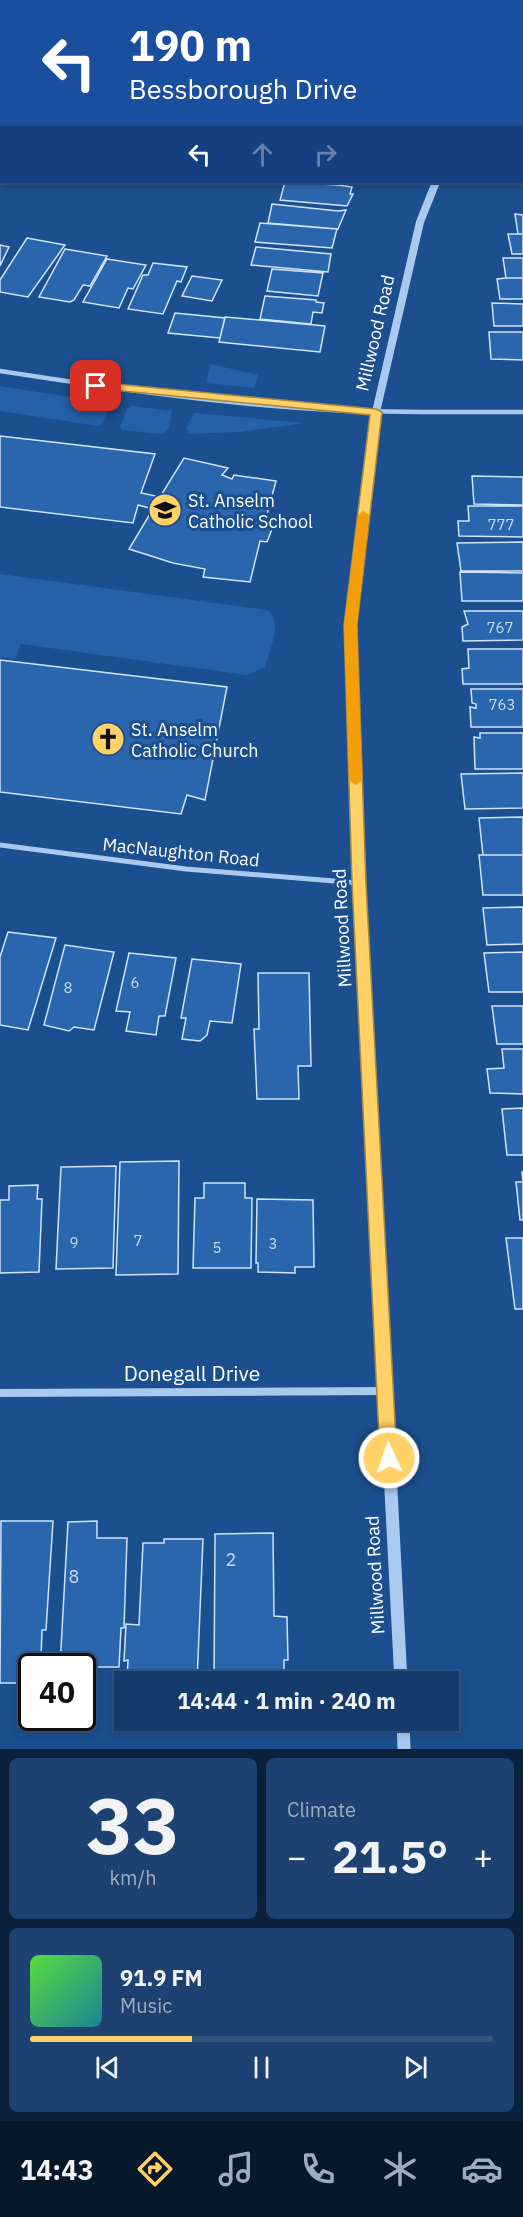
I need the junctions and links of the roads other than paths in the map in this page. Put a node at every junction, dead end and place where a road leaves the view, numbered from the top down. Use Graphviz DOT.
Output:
graph roads {
  1 [pos="436,183"];
  2 [pos="0,371"];
  3 [pos="376,412"];
  4 [pos="523,412"];
  5 [pos="0,845"];
  6 [pos="359,883"];
  7 [pos="385,1391"];
  8 [pos="0,1393"];
  9 [pos="400,1671"];
  10 [pos="403,1731"];
  11 [pos="404,1749"];
  1 -- 3 [label="street, Millwood Road"];
  2 -- 3 [label="street"];
  3 -- 4 [label="street"];
  3 -- 6 [label="street, Millwood Road"];
  5 -- 6 [label="street, MacNaughton Road"];
  6 -- 7 [label="street, Millwood Road"];
  7 -- 8 [label="street, Donegall Drive"];
  7 -- 9 [label="street, Millwood Road"];
  10 -- 11 [label="street"];
}
